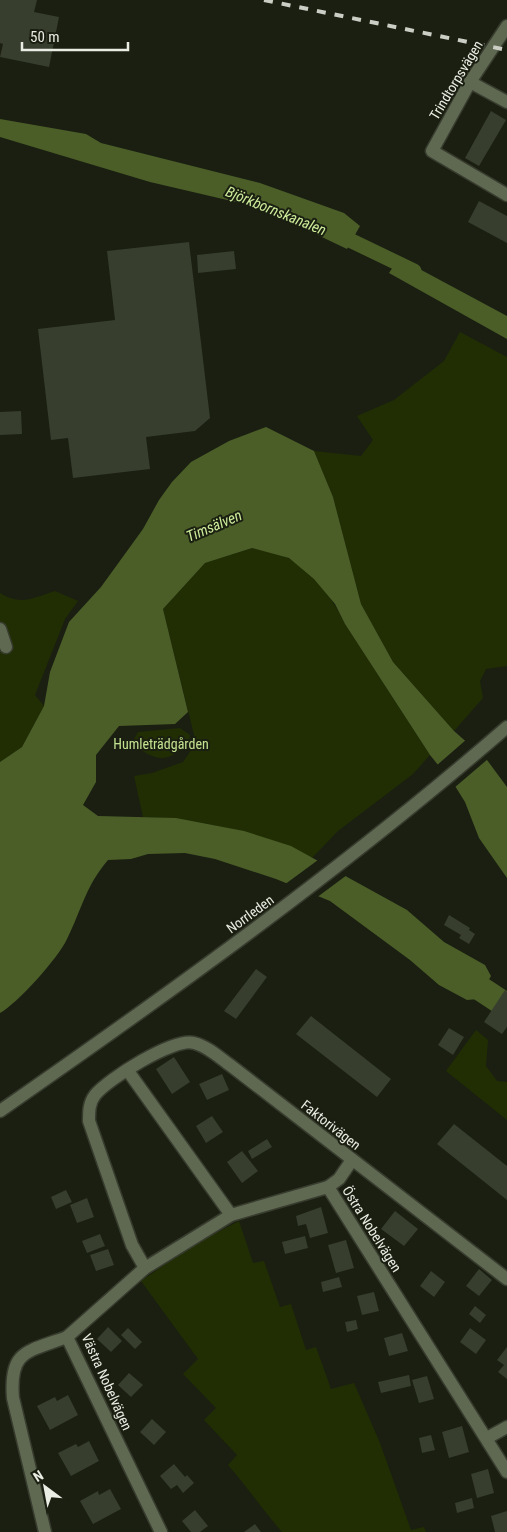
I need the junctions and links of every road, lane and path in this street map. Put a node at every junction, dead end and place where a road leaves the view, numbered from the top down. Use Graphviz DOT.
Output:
graph roads {
  1 [pos="507,26"];
  2 [pos="470,82"];
  3 [pos="507,102"];
  4 [pos="507,195"];
  5 [pos="0,629"];
  6 [pos="6,647"];
  7 [pos="507,727"];
  8 [pos="128,1071"];
  9 [pos="0,1112"];
  10 [pos="352,1160"];
  11 [pos="328,1187"];
  12 [pos="231,1215"];
  13 [pos="145,1268"];
  14 [pos="507,1279"];
  15 [pos="67,1337"];
  16 [pos="507,1427"];
  17 [pos="487,1438"];
  18 [pos="507,1472"];
  19 [pos="45,1532"];
  20 [pos="161,1532"];
  1 -- 2 [label="street, Trindtorpsvägen"];
  2 -- 3 [label="street"];
  2 -- 4 [label="street, Trindtorpsvägen"];
  5 -- 6 [label="street"];
  7 -- 9 [label="street, Norrleden"];
  8 -- 10 [label="street, Faktorivägen"];
  8 -- 12 [label="street"];
  8 -- 13 [label="street"];
  10 -- 11 [label="street"];
  10 -- 14 [label="street, Faktorivägen"];
  11 -- 12 [label="street, Östra Nobelvägen"];
  11 -- 17 [label="street, Östra Nobelvägen"];
  12 -- 13 [label="street, Västra Nobelvägen"];
  13 -- 15 [label="street, Västra Nobelvägen"];
  15 -- 19 [label="street"];
  15 -- 20 [label="street, Västra Nobelvägen"];
  16 -- 17 [label="street"];
  17 -- 18 [label="street, Östra Nobelvägen"];
}
